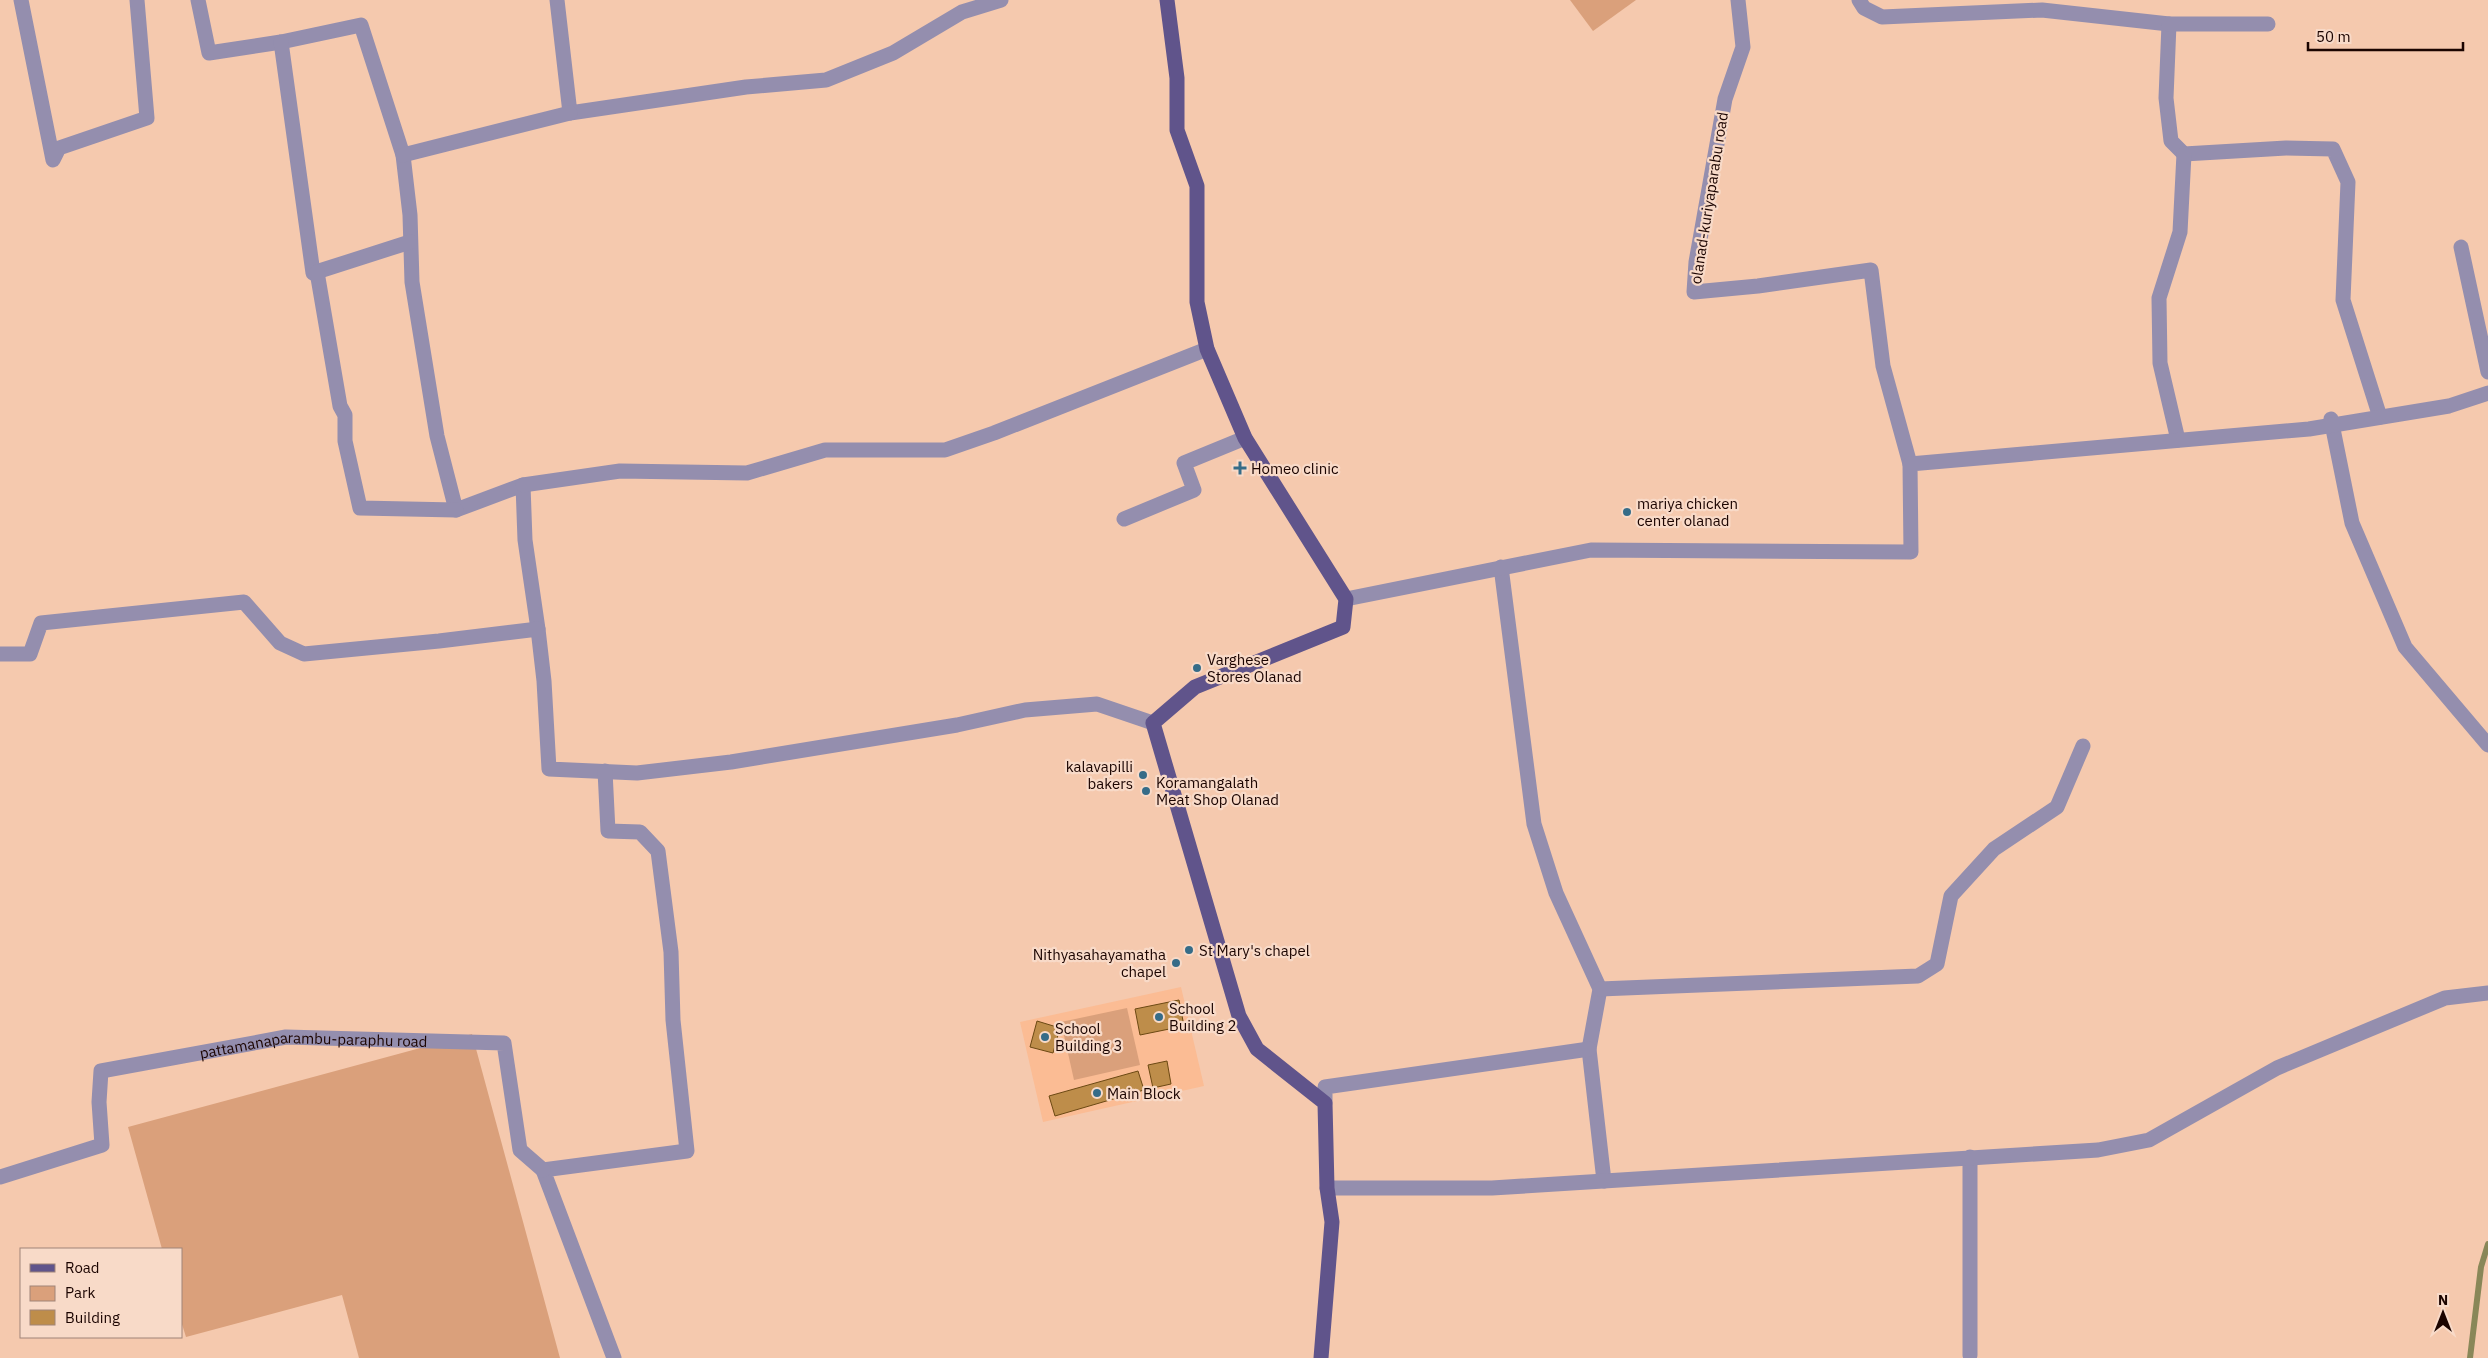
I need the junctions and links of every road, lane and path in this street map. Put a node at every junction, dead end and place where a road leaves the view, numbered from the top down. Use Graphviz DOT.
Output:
graph roads {
  1 [pos="21,0"];
  2 [pos="137,0"];
  3 [pos="198,0"];
  4 [pos="557,0"];
  5 [pos="1001,0"];
  6 [pos="1166,0"];
  7 [pos="1738,0"];
  8 [pos="1859,0"];
  9 [pos="2169,24"];
  10 [pos="2268,24"];
  11 [pos="282,42"];
  12 [pos="570,113"];
  13 [pos="2184,154"];
  14 [pos="403,155"];
  15 [pos="410,242"];
  16 [pos="2461,247"];
  17 [pos="317,272"];
  18 [pos="1206,349"];
  19 [pos="2488,372"];
  20 [pos="2488,393"];
  21 [pos="2380,417"];
  22 [pos="2331,422"];
  23 [pos="1245,438"];
  24 [pos="2178,440"];
  25 [pos="1910,464"];
  26 [pos="523,485"];
  27 [pos="456,510"];
  28 [pos="1124,519"];
  29 [pos="1501,567"];
  30 [pos="1346,599"];
  31 [pos="538,629"];
  32 [pos="0,654"];
  33 [pos="1153,723"];
  34 [pos="2488,745"];
  35 [pos="2083,746"];
  36 [pos="605,772"];
  37 [pos="1600,989"];
  38 [pos="2488,992"];
  39 [pos="1589,1049"];
  40 [pos="1325,1103"];
  41 [pos="1970,1157"];
  42 [pos="543,1170"];
  43 [pos="0,1177"];
  44 [pos="1604,1181"];
  45 [pos="1327,1188"];
  46 [pos="1970,1355"];
  47 [pos="614,1358"];
  48 [pos="1321,1358"];
  1 -- 2 [label="street"];
  3 -- 11 [label="street"];
  4 -- 12 [label="street"];
  5 -- 12 [label="street"];
  6 -- 18 [label="main road"];
  7 -- 25 [label="street, olanad-kuriyaparabu road"];
  8 -- 9 [label="street"];
  9 -- 10 [label="street"];
  9 -- 13 [label="street"];
  11 -- 14 [label="street"];
  11 -- 17 [label="street"];
  12 -- 14 [label="street"];
  13 -- 21 [label="street"];
  13 -- 24 [label="street"];
  14 -- 15 [label="street"];
  15 -- 17 [label="street"];
  15 -- 27 [label="street"];
  16 -- 19 [label="street"];
  17 -- 27 [label="street"];
  18 -- 23 [label="main road"];
  18 -- 26 [label="street"];
  20 -- 21 [label="street"];
  21 -- 22 [label="street"];
  22 -- 24 [label="street"];
  22 -- 34 [label="street"];
  23 -- 28 [label="street"];
  23 -- 30 [label="main road"];
  24 -- 25 [label="street"];
  25 -- 29 [label="street"];
  26 -- 27 [label="street"];
  26 -- 31 [label="street"];
  29 -- 30 [label="street"];
  29 -- 37 [label="street"];
  30 -- 33 [label="main road"];
  31 -- 32 [label="street"];
  31 -- 36 [label="street"];
  33 -- 36 [label="street"];
  33 -- 40 [label="main road"];
  35 -- 37 [label="street"];
  36 -- 42 [label="street"];
  37 -- 39 [label="street"];
  38 -- 41 [label="street"];
  39 -- 40 [label="street"];
  39 -- 44 [label="street"];
  40 -- 45 [label="main road"];
  41 -- 44 [label="street"];
  41 -- 46 [label="street"];
  42 -- 43 [label="street, pattamanaparambu-paraphu road"];
  42 -- 47 [label="street"];
  44 -- 45 [label="street"];
  45 -- 48 [label="main road"];
}
